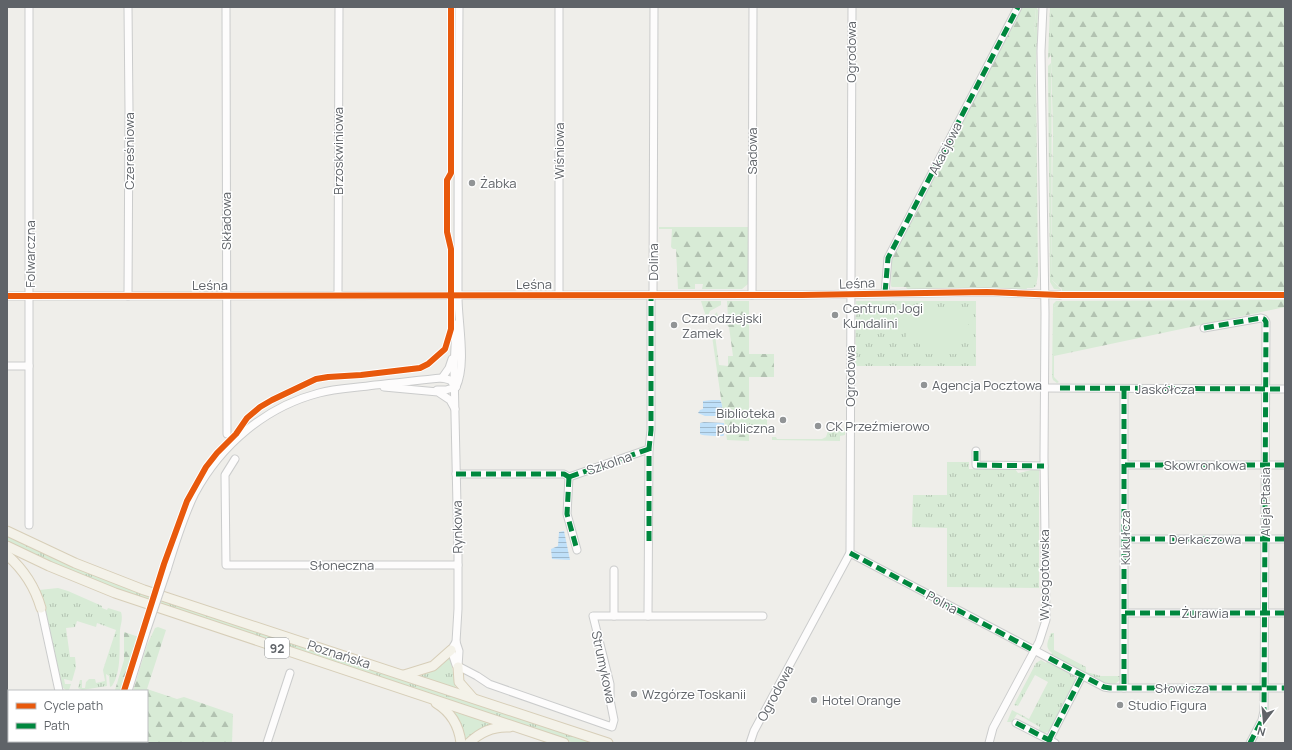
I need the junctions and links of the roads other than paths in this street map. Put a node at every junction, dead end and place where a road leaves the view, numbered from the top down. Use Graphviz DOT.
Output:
graph roads {
  1 [pos="29,7"];
  2 [pos="128,7"];
  3 [pos="226,7"];
  4 [pos="339,7"];
  5 [pos="459,7"];
  6 [pos="559,7"];
  7 [pos="654,7"];
  8 [pos="752,7"];
  9 [pos="852,7"];
  10 [pos="1018,7"];
  11 [pos="1043,7"];
  12 [pos="885,293"];
  13 [pos="850,294"];
  14 [pos="1044,294"];
  15 [pos="338,295"];
  16 [pos="458,295"];
  17 [pos="559,295"];
  18 [pos="652,295"];
  19 [pos="752,295"];
  20 [pos="1060,295"];
  21 [pos="7,296"];
  22 [pos="30,296"];
  23 [pos="128,296"];
  24 [pos="227,296"];
  25 [pos="458,305"];
  26 [pos="1204,328"];
  27 [pos="454,347"];
  28 [pos="7,366"];
  29 [pos="30,366"];
  30 [pos="442,378"];
  31 [pos="374,386"];
  32 [pos="456,387"];
  33 [pos="1044,388"];
  34 [pos="1124,388"];
  35 [pos="1265,389"];
  36 [pos="1285,389"];
  37 [pos="433,391"];
  38 [pos="456,412"];
  39 [pos="227,434"];
  40 [pos="649,449"];
  41 [pos="976,451"];
  42 [pos="235,458"];
  43 [pos="1125,465"];
  44 [pos="1265,465"];
  45 [pos="1285,465"];
  46 [pos="1044,466"];
  47 [pos="456,474"];
  48 [pos="568,477"];
  49 [pos="29,525"];
  50 [pos="7,531"];
  51 [pos="1125,539"];
  52 [pos="1265,539"];
  53 [pos="1285,539"];
  54 [pos="7,546"];
  55 [pos="577,550"];
  56 [pos="850,553"];
  57 [pos="7,555"];
  58 [pos="458,565"];
  59 [pos="614,570"];
  60 [pos="41,608"];
  61 [pos="1125,613"];
  62 [pos="1265,613"];
  63 [pos="1285,613"];
  64 [pos="614,616"];
  65 [pos="648,616"];
  66 [pos="763,616"];
  67 [pos="456,642"];
  68 [pos="451,650"];
  69 [pos="1035,651"];
  70 [pos="458,667"];
  71 [pos="290,673"];
  72 [pos="402,675"];
  73 [pos="1082,676"];
  74 [pos="1124,688"];
  75 [pos="1265,688"];
  76 [pos="1285,688"];
  77 [pos="59,690"];
  78 [pos="128,690"];
  79 [pos="419,694"];
  80 [pos="474,699"];
  81 [pos="1016,722"];
  82 [pos="524,729"];
  83 [pos="1052,741"];
  84 [pos="267,743"];
  85 [pos="461,743"];
  86 [pos="469,743"];
  87 [pos="564,743"];
  88 [pos="608,743"];
  89 [pos="750,743"];
  90 [pos="989,743"];
  91 [pos="1250,743"];
  1 -- 22 [label="street, Folwarczna"];
  2 -- 23 [label="street, Czereśniowa"];
  3 -- 24 [label="street, Składowa"];
  4 -- 15 [label="street, Brzoskwiniowa"];
  5 -- 16 [label="street, Rynkowa"];
  6 -- 17 [label="street, Wiśniowa"];
  7 -- 18 [label="street, Dolina"];
  8 -- 19 [label="street, Sadowa"];
  9 -- 13 [label="street, Ogrodowa"];
  10 -- 12 [label="street, Akacjowa"];
  11 -- 14 [label="street, Wysogotowska"];
  12 -- 13 [label="street, Leśna"];
  12 -- 14 [label="street, Leśna"];
  13 -- 19 [label="street, Leśna"];
  13 -- 56 [label="street, Ogrodowa"];
  14 -- 20 [label="street, Leśna"];
  14 -- 33 [label="street, Wysogotowska"];
  15 -- 16 [label="street, Leśna"];
  15 -- 24 [label="street, Leśna"];
  16 -- 17 [label="street, Leśna"];
  16 -- 25 [label="street, Rynkowa"];
  17 -- 18 [label="street, Leśna"];
  18 -- 19 [label="street, Leśna"];
  18 -- 40 [label="street, Dolina"];
  21 -- 22 [label="street, Leśna"];
  22 -- 23 [label="street, Leśna"];
  22 -- 29 [label="street, Folwarczna"];
  23 -- 24 [label="street, Leśna"];
  24 -- 39 [label="street, Składowa"];
  25 -- 27 [label="street, Rynkowa"];
  25 -- 32 [label="street, Rynkowa"];
  26 -- 35 [label="street, Aleja Ptasia"];
  27 -- 30 [label="street"];
  27 -- 32 [label="street, Rynkowa"];
  28 -- 29 [label="street"];
  29 -- 49 [label="street, Folwarczna"];
  30 -- 31 [label="street"];
  30 -- 32 [label="street"];
  31 -- 37 [label="street"];
  31 -- 78 [label="street, bridge"];
  32 -- 37 [label="street"];
  32 -- 38 [label="street, Rynkowa"];
  33 -- 34 [label="street, Jaskółcza"];
  33 -- 46 [label="street, Wysogotowska"];
  34 -- 35 [label="street, Jaskółcza"];
  34 -- 43 [label="street, Kukułcza"];
  35 -- 36 [label="street, Jaskółcza"];
  35 -- 44 [label="street, Aleja Ptasia"];
  37 -- 38 [label="street"];
  38 -- 47 [label="street, Rynkowa"];
  40 -- 48 [label="street, Szkolna"];
  40 -- 65 [label="street, Dolina"];
  41 -- 46 [label="street"];
  42 -- 58 [label="street, Słoneczna"];
  43 -- 44 [label="street, Skowronkowa"];
  43 -- 51 [label="street, Kukułcza"];
  44 -- 45 [label="street, Skowronkowa"];
  44 -- 52 [label="street, Aleja Ptasia"];
  46 -- 69 [label="street, Wysogotowska"];
  47 -- 48 [label="street"];
  47 -- 58 [label="street, Rynkowa"];
  48 -- 55 [label="street"];
  50 -- 72 [label="main road, Poznańska / 92"];
  51 -- 52 [label="street, Derkaczowa"];
  51 -- 61 [label="street, Kukułcza"];
  52 -- 53 [label="street, Derkaczowa"];
  52 -- 62 [label="street, Aleja Ptasia"];
  54 -- 79 [label="main road, Poznańska / 92"];
  56 -- 69 [label="street, Polna"];
  56 -- 89 [label="street, Ogrodowa"];
  57 -- 60 [label="main road"];
  58 -- 67 [label="street, Rynkowa"];
  59 -- 64 [label="street"];
  60 -- 77 [label="street"];
  61 -- 62 [label="street, Żurawia"];
  61 -- 74 [label="street, Kukułcza"];
  62 -- 63 [label="street, Żurawia"];
  62 -- 75 [label="street, Aleja Ptasia"];
  64 -- 65 [label="street"];
  64 -- 70 [label="street, Strumykowa"];
  65 -- 66 [label="street"];
  67 -- 68 [label="street"];
  67 -- 70 [label="street, Rynkowa"];
  68 -- 70 [label="street"];
  68 -- 72 [label="main road"];
  69 -- 73 [label="street, Słowicza"];
  69 -- 90 [label="street, Wysogotowska"];
  70 -- 80 [label="main road"];
  71 -- 84 [label="street"];
  72 -- 80 [label="main road, Poznańska / 92"];
  73 -- 74 [label="street, Słowicza"];
  73 -- 83 [label="street"];
  74 -- 75 [label="street, Słowicza"];
  75 -- 76 [label="street, Słowicza"];
  75 -- 91 [label="street, Aleja Ptasia"];
  79 -- 82 [label="main road, Poznańska / 92"];
  79 -- 85 [label="main road"];
  80 -- 88 [label="main road, Poznańska / 92"];
  81 -- 83 [label="street"];
  82 -- 86 [label="main road"];
  82 -- 87 [label="main road, Poznańska / 92"];
}
